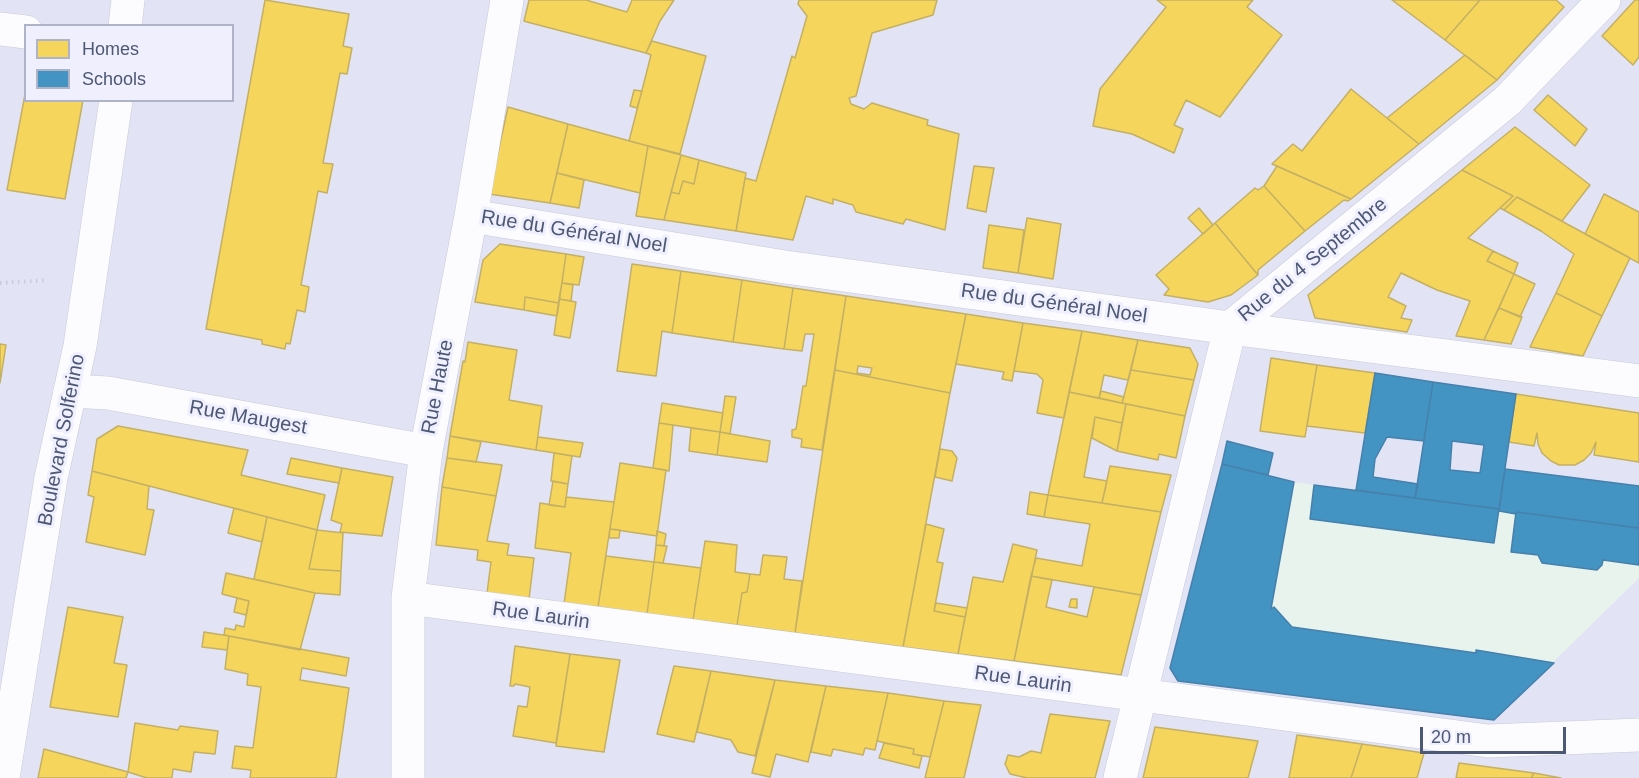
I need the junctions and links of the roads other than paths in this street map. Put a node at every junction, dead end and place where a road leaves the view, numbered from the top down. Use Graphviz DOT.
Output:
graph roads {
  1 [pos="128,0"];
  2 [pos="507,0"];
  3 [pos="1604,0"];
  4 [pos="126,24"];
  5 [pos="0,29"];
  6 [pos="24,32"];
  7 [pos="116,102"];
  8 [pos="471,216"];
  9 [pos="1230,328"];
  10 [pos="1639,381"];
  11 [pos="70,391"];
  12 [pos="426,451"];
  13 [pos="408,598"];
  14 [pos="1140,696"];
  15 [pos="1639,735"];
  16 [pos="3,778"];
  17 [pos="408,778"];
  18 [pos="1120,778"];
  1 -- 4 [label="street"];
  2 -- 8 [label="street, Rue Haute"];
  3 -- 9 [label="street, Rue du 4 Septembre"];
  5 -- 6 [label="street"];
  7 -- 11 [label="street, Boulevard Solferino"];
  8 -- 9 [label="street, Rue du Général Noel"];
  8 -- 12 [label="street, Rue Haute"];
  9 -- 10 [label="street, Rue du Général Noel"];
  9 -- 14 [label="street, Rue du 4 Septembre"];
  11 -- 12 [label="street, Rue Maugest"];
  11 -- 16 [label="street, Boulevard Solferino"];
  12 -- 13 [label="street, Rue Haute"];
  13 -- 14 [label="street, Rue Laurin"];
  13 -- 17 [label="street, Rue Haute"];
  14 -- 15 [label="street, Rue Laurin"];
  14 -- 18 [label="street, Rue du 4 Septembre"];
}
